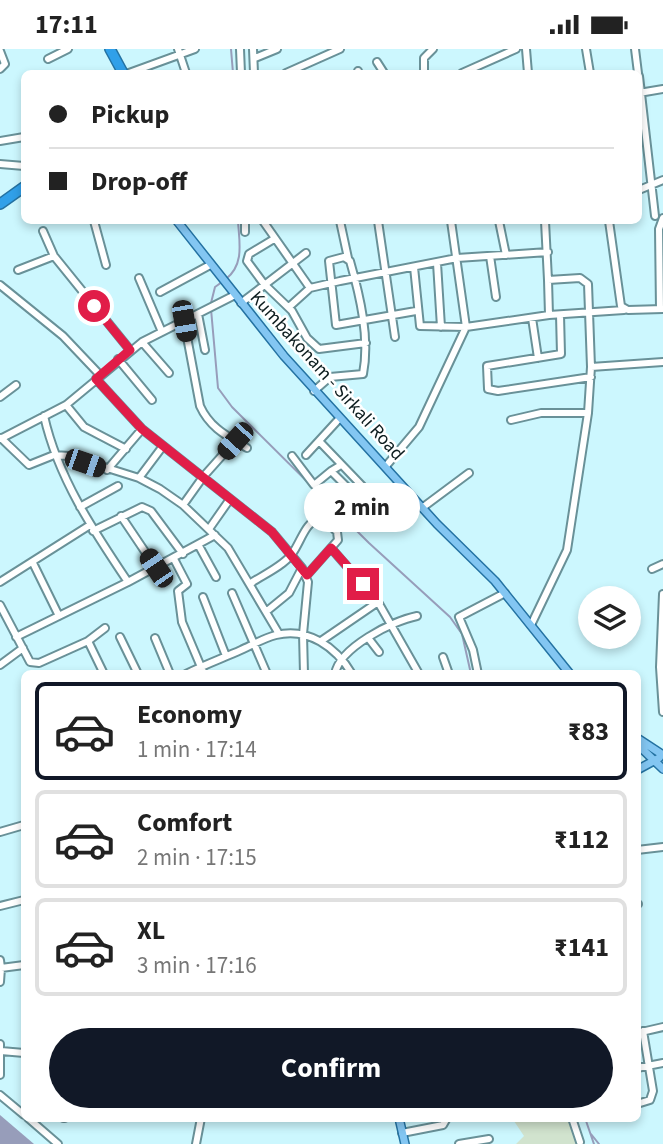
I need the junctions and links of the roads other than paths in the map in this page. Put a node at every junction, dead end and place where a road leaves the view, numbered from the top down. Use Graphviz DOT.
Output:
graph roads {
  1 [pos="68,49"];
  2 [pos="110,49"];
  3 [pos="195,49"];
  4 [pos="240,49"];
  5 [pos="253,49"];
  6 [pos="277,49"];
  7 [pos="340,49"];
  8 [pos="433,49"];
  9 [pos="516,49"];
  10 [pos="526,49"];
  11 [pos="586,49"];
  12 [pos="635,49"];
  13 [pos="0,51"];
  14 [pos="179,51"];
  15 [pos="255,58"];
  16 [pos="48,59"];
  17 [pos="377,62"];
  18 [pos="0,69"];
  19 [pos="121,70"];
  20 [pos="136,70"];
  21 [pos="185,70"];
  22 [pos="241,70"];
  23 [pos="254,70"];
  24 [pos="293,70"];
  25 [pos="382,70"];
  26 [pos="424,70"];
  27 [pos="469,70"];
  28 [pos="528,70"];
  29 [pos="590,70"];
  30 [pos="638,70"];
  31 [pos="663,89"];
  32 [pos="642,93"];
  33 [pos="642,129"];
  34 [pos="21,138"];
  35 [pos="0,141"];
  36 [pos="643,147"];
  37 [pos="0,163"];
  38 [pos="21,166"];
  39 [pos="663,180"];
  40 [pos="650,187"];
  41 [pos="21,189"];
  42 [pos="642,189"];
  43 [pos="0,205"];
  44 [pos="655,216"];
  45 [pos="663,218"];
  46 [pos="95,224"];
  47 [pos="179,224"];
  48 [pos="245,224"];
  49 [pos="265,224"];
  50 [pos="341,224"];
  51 [pos="379,224"];
  52 [pos="451,224"];
  53 [pos="500,224"];
  54 [pos="545,224"];
  55 [pos="609,224"];
  56 [pos="43,231"];
  57 [pos="246,232"];
  58 [pos="274,239"];
  59 [pos="548,252"];
  60 [pos="306,253"];
  61 [pos="54,255"];
  62 [pos="506,255"];
  63 [pos="490,256"];
  64 [pos="348,258"];
  65 [pos="457,258"];
  66 [pos="437,263"];
  67 [pos="106,265"];
  68 [pos="210,265"];
  69 [pos="293,266"];
  70 [pos="414,267"];
  71 [pos="18,270"];
  72 [pos="388,274"];
  73 [pos="139,278"];
  74 [pos="355,279"];
  75 [pos="548,280"];
  76 [pos="329,283"];
  77 [pos="264,284"];
  78 [pos="0,285"];
  79 [pos="310,288"];
  80 [pos="160,292"];
  81 [pos="234,295"];
  82 [pos="496,297"];
  83 [pos="241,303"];
  84 [pos="289,307"];
  85 [pos="662,309"];
  86 [pos="624,310"];
  87 [pos="416,311"];
  88 [pos="589,313"];
  89 [pos="198,314"];
  90 [pos="549,315"];
  91 [pos="560,315"];
  92 [pos="392,316"];
  93 [pos="532,318"];
  94 [pos="184,321"];
  95 [pos="363,323"];
  96 [pos="441,327"];
  97 [pos="466,327"];
  98 [pos="162,332"];
  99 [pos="395,337"];
  100 [pos="142,342"];
  101 [pos="366,343"];
  102 [pos="130,350"];
  103 [pos="205,351"];
  104 [pos="538,358"];
  105 [pos="118,359"];
  106 [pos="663,362"];
  107 [pos="591,367"];
  108 [pos="169,373"];
  109 [pos="98,377"];
  110 [pos="591,377"];
  111 [pos="16,385"];
  112 [pos="314,391"];
  113 [pos="0,397"];
  114 [pos="152,400"];
  115 [pos="66,405"];
  116 [pos="588,413"];
  117 [pos="44,416"];
  118 [pos="339,419"];
  119 [pos="511,420"];
  120 [pos="0,429"];
  121 [pos="142,429"];
  122 [pos="2,437"];
  123 [pos="235,441"];
  124 [pos="318,441"];
  125 [pos="163,446"];
  126 [pos="247,448"];
  127 [pos="125,449"];
  128 [pos="54,455"];
  129 [pos="306,455"];
  130 [pos="292,456"];
  131 [pos="341,465"];
  132 [pos="386,466"];
  133 [pos="107,470"];
  134 [pos="331,471"];
  135 [pos="469,473"];
  136 [pos="203,477"];
  137 [pos="139,478"];
  138 [pos="118,486"];
  139 [pos="367,491"];
  140 [pos="356,496"];
  141 [pos="230,499"];
  142 [pos="183,505"];
  143 [pos="80,507"];
  144 [pos="422,508"];
  145 [pos="121,516"];
  146 [pos="92,528"];
  147 [pos="209,529"];
  148 [pos="215,535"];
  149 [pos="199,546"];
  150 [pos="331,548"];
  151 [pos="183,554"];
  152 [pos="291,555"];
  153 [pos="174,559"];
  154 [pos="33,563"];
  155 [pos="663,564"];
  156 [pos="156,568"];
  157 [pos="302,568"];
  158 [pos="652,569"];
  159 [pos="307,575"];
  160 [pos="216,577"];
  161 [pos="0,582"];
  162 [pos="128,583"];
  163 [pos="251,583"];
  164 [pos="232,593"];
  165 [pos="505,593"];
  166 [pos="663,594"];
  167 [pos="204,597"];
  168 [pos="378,602"];
  169 [pos="0,605"];
  170 [pos="267,611"];
  171 [pos="416,615"];
  172 [pos="662,615"];
  173 [pos="59,616"];
  174 [pos="391,624"];
  175 [pos="531,625"];
  176 [pos="105,628"];
  177 [pos="279,634"];
  178 [pos="303,634"];
  179 [pos="16,637"];
  180 [pos="120,637"];
  181 [pos="155,638"];
  182 [pos="369,639"];
  183 [pos="88,641"];
  184 [pos="321,641"];
  185 [pos="256,644"];
  186 [pos="23,648"];
  187 [pos="379,652"];
  188 [pos="662,652"];
  189 [pos="226,656"];
  190 [pos="341,657"];
  191 [pos="443,657"];
  192 [pos="30,662"];
  193 [pos="0,665"];
  194 [pos="33,670"];
  195 [pos="102,670"];
  196 [pos="136,670"];
  197 [pos="168,670"];
  198 [pos="202,670"];
  199 [pos="266,670"];
  200 [pos="304,670"];
  201 [pos="336,670"];
  202 [pos="349,670"];
  203 [pos="417,670"];
  204 [pos="448,670"];
  205 [pos="477,670"];
  206 [pos="567,670"];
  207 [pos="663,712"];
  208 [pos="641,741"];
  209 [pos="641,746"];
  210 [pos="661,757"];
  211 [pos="641,767"];
  212 [pos="663,769"];
  213 [pos="21,826"];
  214 [pos="0,832"];
  215 [pos="663,847"];
  216 [pos="641,850"];
  217 [pos="21,901"];
  218 [pos="0,905"];
  219 [pos="0,960"];
  220 [pos="21,965"];
  221 [pos="1,968"];
  222 [pos="0,982"];
  223 [pos="663,1027"];
  224 [pos="641,1032"];
  225 [pos="641,1035"];
  226 [pos="0,1044"];
  227 [pos="1,1051"];
  228 [pos="21,1053"];
  229 [pos="663,1063"];
  230 [pos="651,1065"];
  231 [pos="641,1067"];
  232 [pos="0,1075"];
  233 [pos="0,1095"];
  234 [pos="641,1104"];
  235 [pos="21,1113"];
  236 [pos="32,1122"];
  237 [pos="200,1122"];
  238 [pos="400,1122"];
  239 [pos="445,1122"];
  240 [pos="573,1122"];
  241 [pos="402,1133"];
  242 [pos="489,1139"];
  243 [pos="580,1142"];
  244 [pos="58,1144"];
  245 [pos="196,1144"];
  246 [pos="405,1144"];
  247 [pos="459,1144"];
  1 -- 16 [label="street"];
  2 -- 19 [label="highway"];
  3 -- 14 [label="street"];
  4 -- 22 [label="street"];
  5 -- 15 [label="street"];
  6 -- 15 [label="street"];
  7 -- 24 [label="street"];
  8 -- 26 [label="street"];
  9 -- 27 [label="street"];
  10 -- 28 [label="street"];
  11 -- 29 [label="street"];
  12 -- 30 [label="street"];
  13 -- 18 [label="street"];
  14 -- 20 [label="street"];
  14 -- 21 [label="street"];
  15 -- 23 [label="street"];
  17 -- 25 [label="street"];
  31 -- 32 [label="street"];
  33 -- 36 [label="street"];
  34 -- 35 [label="street"];
  36 -- 40 [label="street"];
  37 -- 38 [label="street"];
  39 -- 40 [label="street"];
  40 -- 42 [label="street"];
  40 -- 44 [label="street"];
  41 -- 43 [label="highway"];
  45 -- 85 [label="street"];
  46 -- 67 [label="street"];
  47 -- 68 [label="main road, Kumbakonam - Sirkali Road"];
  48 -- 57 [label="street"];
  49 -- 58 [label="street"];
  50 -- 64 [label="street"];
  51 -- 72 [label="street"];
  52 -- 65 [label="street"];
  53 -- 62 [label="street"];
  54 -- 59 [label="street"];
  55 -- 86 [label="street"];
  56 -- 61 [label="street"];
  58 -- 69 [label="street"];
  58 -- 77 [label="street"];
  59 -- 62 [label="street"];
  59 -- 75 [label="street"];
  60 -- 69 [label="street"];
  61 -- 71 [label="street"];
  61 -- 102 [label="street"];
  62 -- 63 [label="street"];
  63 -- 65 [label="street"];
  63 -- 82 [label="street"];
  64 -- 74 [label="street"];
  64 -- 76 [label="street"];
  65 -- 66 [label="street"];
  65 -- 97 [label="street"];
  66 -- 70 [label="street"];
  66 -- 96 [label="street"];
  68 -- 80 [label="street"];
  68 -- 81 [label="main road, Kumbakonam - Sirkali Road"];
  69 -- 77 [label="street"];
  69 -- 79 [label="street"];
  70 -- 72 [label="street"];
  70 -- 87 [label="street"];
  72 -- 74 [label="street"];
  72 -- 92 [label="street"];
  73 -- 98 [label="street"];
  74 -- 76 [label="street"];
  74 -- 95 [label="street"];
  75 -- 88 [label="street"];
  75 -- 90 [label="street"];
  76 -- 79 [label="street"];
  76 -- 95 [label="street"];
  77 -- 83 [label="street"];
  77 -- 84 [label="street"];
  78 -- 109 [label="street"];
  79 -- 84 [label="street"];
  81 -- 83 [label="main road, Kumbakonam - Sirkali Road"];
  81 -- 89 [label="street"];
  83 -- 112 [label="main road, Kumbakonam - Sirkali Road"];
  84 -- 101 [label="street"];
  85 -- 86 [label="street"];
  86 -- 88 [label="street"];
  87 -- 92 [label="street"];
  87 -- 96 [label="street"];
  88 -- 91 [label="street"];
  88 -- 107 [label="street"];
  89 -- 94 [label="street"];
  89 -- 103 [label="street"];
  90 -- 91 [label="street"];
  90 -- 93 [label="street"];
  91 -- 104 [label="street"];
  92 -- 95 [label="street"];
  92 -- 99 [label="street"];
  93 -- 97 [label="street"];
  93 -- 104 [label="street"];
  94 -- 98 [label="street"];
  94 -- 123 [label="street"];
  95 -- 101 [label="street"];
  96 -- 97 [label="street"];
  97 -- 132 [label="street"];
  98 -- 100 [label="street"];
  100 -- 102 [label="street"];
  100 -- 108 [label="street"];
  101 -- 112 [label="street"];
  102 -- 105 [label="street"];
  104 -- 110 [label="street"];
  105 -- 109 [label="street"];
  105 -- 114 [label="street"];
  106 -- 107 [label="street"];
  107 -- 110 [label="street"];
  109 -- 115 [label="street"];
  109 -- 121 [label="street"];
  110 -- 116 [label="street"];
  111 -- 113 [label="street"];
  112 -- 118 [label="main road, Kumbakonam - Sirkali Road"];
  115 -- 117 [label="street"];
  115 -- 127 [label="street"];
  116 -- 119 [label="street"];
  116 -- 175 [label="street"];
  117 -- 122 [label="street"];
  117 -- 128 [label="street"];
  118 -- 124 [label="street"];
  118 -- 132 [label="main road, Kumbakonam - Sirkali Road"];
  120 -- 122 [label="street"];
  121 -- 125 [label="street"];
  121 -- 127 [label="street"];
  122 -- 128 [label="street"];
  123 -- 126 [label="street"];
  123 -- 136 [label="street"];
  124 -- 129 [label="street"];
  124 -- 131 [label="street"];
  125 -- 136 [label="street"];
  125 -- 137 [label="street"];
  127 -- 133 [label="street"];
  128 -- 133 [label="street"];
  128 -- 143 [label="street"];
  130 -- 134 [label="street"];
  131 -- 134 [label="street"];
  131 -- 139 [label="street"];
  132 -- 144 [label="main road, Kumbakonam - Sirkali Road"];
  133 -- 137 [label="street"];
  134 -- 140 [label="street"];
  135 -- 144 [label="street"];
  136 -- 141 [label="street"];
  136 -- 142 [label="street"];
  137 -- 142 [label="street"];
  138 -- 143 [label="street"];
  141 -- 147 [label="street"];
  141 -- 152 [label="street"];
  142 -- 147 [label="street"];
  143 -- 146 [label="street"];
  144 -- 165 [label="main road, Kumbakonam - Sirkali Road"];
  145 -- 146 [label="street"];
  145 -- 151 [label="street"];
  145 -- 156 [label="street"];
  146 -- 154 [label="street"];
  146 -- 162 [label="street"];
  147 -- 148 [label="street"];
  148 -- 149 [label="street"];
  148 -- 163 [label="street"];
  149 -- 151 [label="street"];
  149 -- 160 [label="street"];
  150 -- 152 [label="street"];
  150 -- 159 [label="street"];
  150 -- 168 [label="street"];
  151 -- 153 [label="street"];
  152 -- 157 [label="street"];
  152 -- 163 [label="street"];
  153 -- 156 [label="street"];
  153 -- 198 [label="street"];
  154 -- 161 [label="street"];
  154 -- 173 [label="street"];
  155 -- 158 [label="street"];
  156 -- 162 [label="street"];
  157 -- 159 [label="street"];
  157 -- 170 [label="street"];
  159 -- 178 [label="street"];
  162 -- 173 [label="street"];
  163 -- 170 [label="street"];
  164 -- 185 [label="street"];
  165 -- 175 [label="main road, Kumbakonam - Sirkali Road"];
  165 -- 205 [label="street"];
  166 -- 172 [label="street"];
  167 -- 189 [label="street"];
  168 -- 174 [label="street"];
  168 -- 184 [label="street"];
  169 -- 179 [label="street"];
  170 -- 177 [label="street"];
  171 -- 174 [label="street"];
  172 -- 188 [label="street"];
  173 -- 179 [label="street"];
  174 -- 182 [label="street"];
  174 -- 203 [label="street"];
  175 -- 206 [label="main road, Kumbakonam - Sirkali Road"];
  176 -- 183 [label="street"];
  177 -- 178 [label="street"];
  177 -- 185 [label="street"];
  178 -- 184 [label="street"];
  178 -- 200 [label="street"];
  179 -- 186 [label="street"];
  180 -- 196 [label="street"];
  181 -- 197 [label="street"];
  182 -- 187 [label="street"];
  182 -- 190 [label="street"];
  183 -- 192 [label="street"];
  183 -- 195 [label="street"];
  184 -- 190 [label="street"];
  185 -- 189 [label="street"];
  185 -- 199 [label="street"];
  186 -- 192 [label="street"];
  186 -- 193 [label="street"];
  188 -- 207 [label="street"];
  189 -- 198 [label="street"];
  190 -- 201 [label="street"];
  190 -- 202 [label="street"];
  191 -- 204 [label="street"];
  192 -- 194 [label="street"];
  208 -- 210 [label="main road"];
  209 -- 210 [label="main road"];
  210 -- 211 [label="main road"];
  210 -- 212 [label="main road"];
  213 -- 214 [label="street"];
  215 -- 216 [label="street"];
  217 -- 218 [label="street"];
  219 -- 221 [label="street"];
  220 -- 221 [label="street"];
  221 -- 222 [label="street"];
  223 -- 224 [label="street"];
  225 -- 230 [label="street"];
  226 -- 227 [label="street"];
  227 -- 228 [label="street"];
  227 -- 232 [label="street"];
  229 -- 230 [label="street"];
  230 -- 231 [label="street"];
  230 -- 234 [label="street"];
  233 -- 235 [label="street"];
  236 -- 244 [label="street"];
  237 -- 245 [label="street"];
  238 -- 241 [label="main road"];
  239 -- 241 [label="street"];
  240 -- 243 [label="street"];
  241 -- 246 [label="main road"];
  242 -- 247 [label="street"];
}
